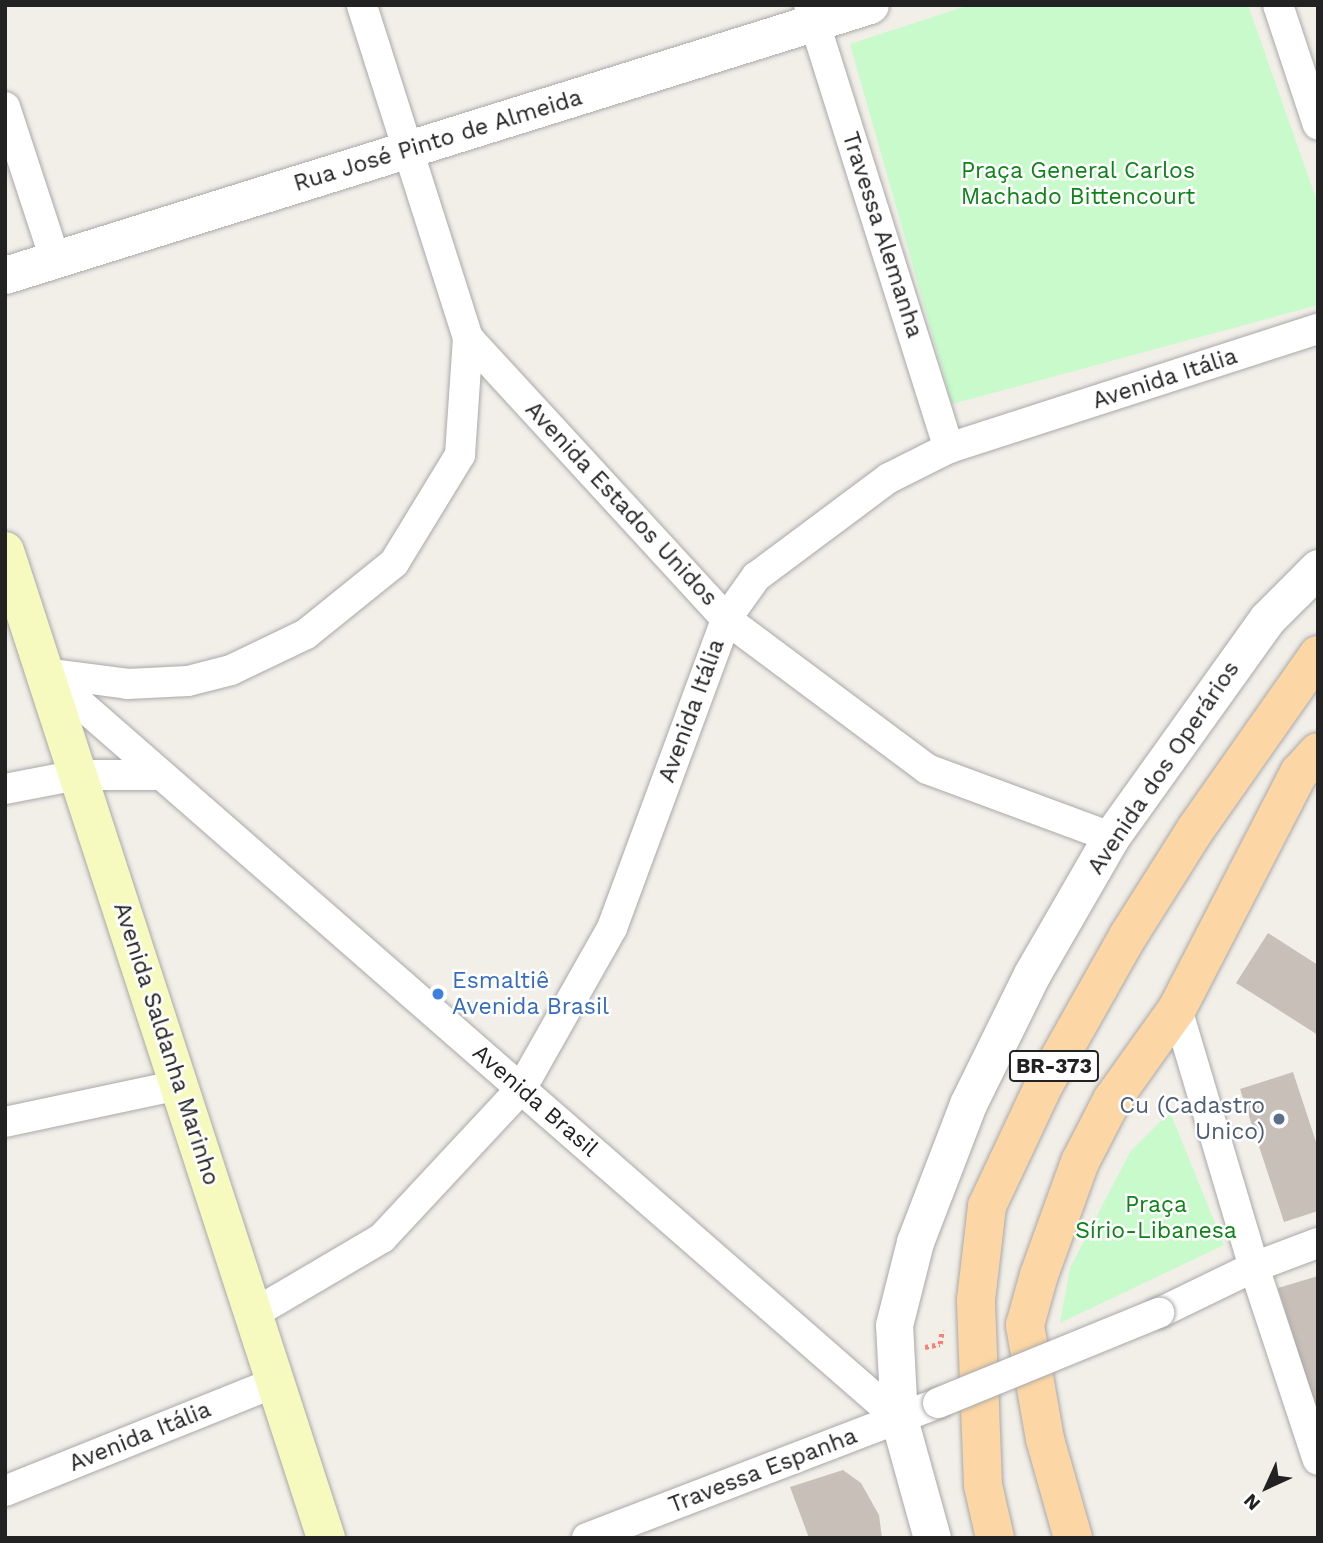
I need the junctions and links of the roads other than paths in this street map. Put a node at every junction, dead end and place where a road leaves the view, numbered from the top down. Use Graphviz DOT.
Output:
graph roads {
  1 [pos="362,5"];
  2 [pos="870,5"];
  3 [pos="1278,5"];
  4 [pos="811,14"];
  5 [pos="5,107"];
  6 [pos="1318,125"];
  7 [pos="409,150"];
  8 [pos="56,261"];
  9 [pos="5,275"];
  10 [pos="1318,329"];
  11 [pos="468,338"];
  12 [pos="950,448"];
  13 [pos="1318,568"];
  14 [pos="9,572"];
  15 [pos="726,619"];
  16 [pos="1318,655"];
  17 [pos="45,673"];
  18 [pos="1312,763"];
  19 [pos="78,775"];
  20 [pos="162,775"];
  21 [pos="5,789"];
  22 [pos="1111,837"];
  23 [pos="1177,1009"];
  24 [pos="179,1086"];
  25 [pos="522,1089"];
  26 [pos="5,1122"];
  27 [pos="1318,1243"];
  28 [pos="1254,1267"];
  29 [pos="253,1314"];
  30 [pos="276,1382"];
  31 [pos="899,1419"];
  32 [pos="1318,1461"];
  33 [pos="5,1491"];
  34 [pos="326,1538"];
  35 [pos="587,1538"];
  36 [pos="932,1538"];
  37 [pos="995,1538"];
  38 [pos="1073,1538"];
  1 -- 7 [label="street"];
  2 -- 4 [label="street, Rua José Pinto de Almeida"];
  3 -- 6 [label="street"];
  4 -- 7 [label="street, Rua José Pinto de Almeida"];
  4 -- 12 [label="street, Travessa Alemanha"];
  5 -- 8 [label="street"];
  7 -- 8 [label="street, Rua José Pinto de Almeida"];
  7 -- 11 [label="street"];
  8 -- 9 [label="street, Rua José Pinto de Almeida"];
  10 -- 12 [label="street, Avenida Itália"];
  11 -- 15 [label="street, Avenida Estados Unidos"];
  11 -- 17 [label="street"];
  12 -- 15 [label="street, Avenida Itália"];
  13 -- 22 [label="street, Avenida dos Operários"];
  14 -- 17 [label="main road, Avenida Saldanha Marinho"];
  15 -- 22 [label="street, Avenida Estados Unidos"];
  15 -- 25 [label="street, Avenida Itália"];
  16 -- 37 [label="main road, BR-373"];
  17 -- 19 [label="main road, Avenida Saldanha Marinho"];
  17 -- 20 [label="street, Avenida Brasil"];
  18 -- 23 [label="main road, BR-373"];
  19 -- 20 [label="street"];
  19 -- 21 [label="street"];
  19 -- 24 [label="main road, Avenida Saldanha Marinho"];
  20 -- 25 [label="street, Avenida Brasil"];
  22 -- 31 [label="street, Avenida dos Operários"];
  23 -- 28 [label="street"];
  23 -- 38 [label="main road, BR-373"];
  24 -- 26 [label="street"];
  24 -- 29 [label="main road, Avenida Saldanha Marinho"];
  25 -- 29 [label="street, Avenida Itália"];
  25 -- 31 [label="street, Avenida Brasil"];
  27 -- 28 [label="street, Travessa Espanha"];
  28 -- 31 [label="street, Travessa Espanha, bridge"];
  28 -- 32 [label="street"];
  29 -- 30 [label="main road, Avenida Saldanha Marinho"];
  30 -- 33 [label="street, Avenida Itália"];
  30 -- 34 [label="main road, Avenida Saldanha Marinho"];
  31 -- 35 [label="street, Travessa Espanha"];
  31 -- 36 [label="street, Avenida dos Operários"];
}
